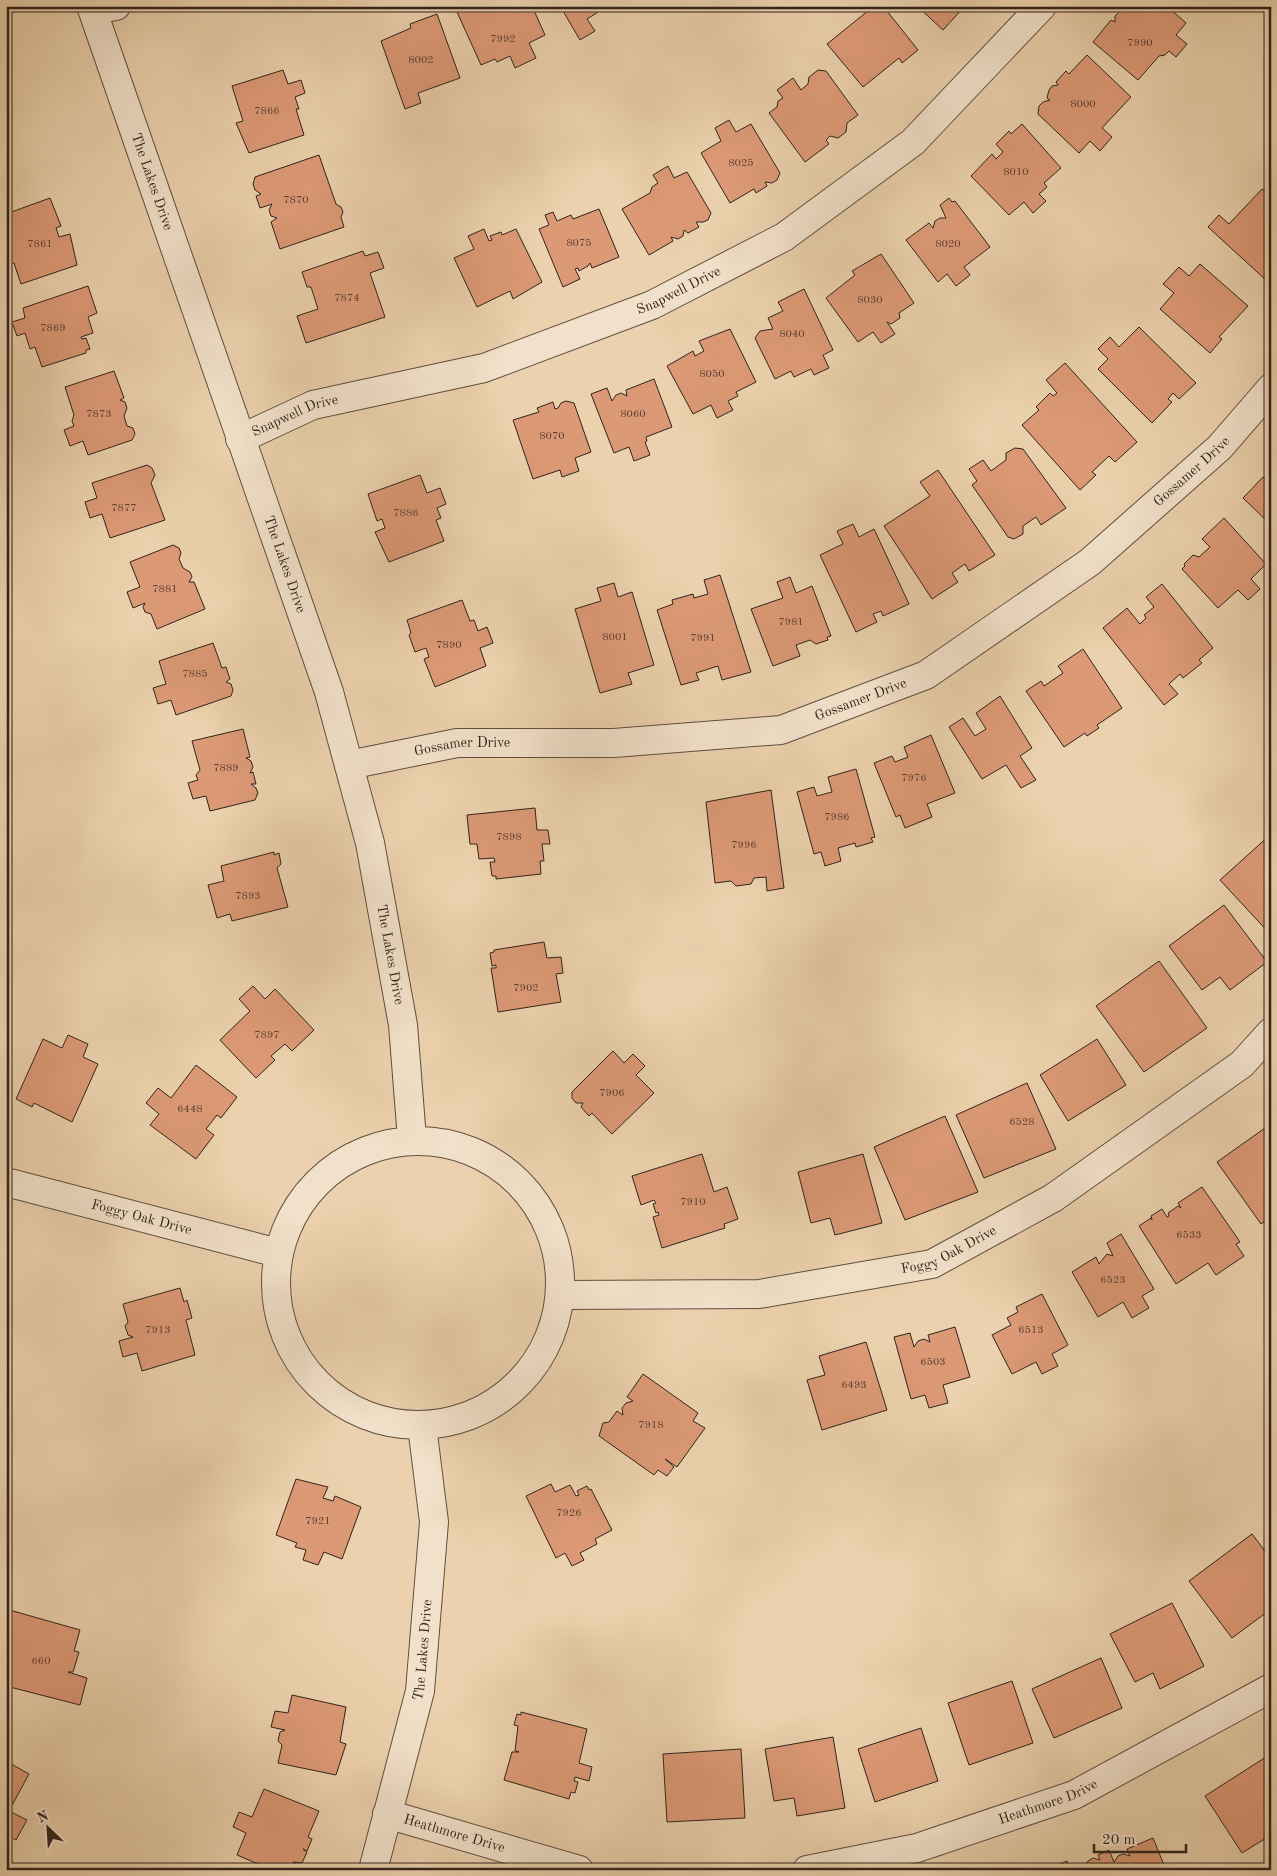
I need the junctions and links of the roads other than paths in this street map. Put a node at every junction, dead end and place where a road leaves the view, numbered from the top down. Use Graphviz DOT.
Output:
graph roads {
  1 [pos="1042,6"];
  2 [pos="100,8"];
  3 [pos="1271,388"];
  4 [pos="240,439"];
  5 [pos="349,764"];
  6 [pos="1271,1032"];
  7 [pos="412,1140"];
  8 [pos="6,1182"];
  9 [pos="278,1253"];
  10 [pos="561,1295"];
  11 [pos="422,1426"];
  12 [pos="1271,1688"];
  13 [pos="387,1814"];
  14 [pos="373,1870"];
  15 [pos="579,1870"];
  16 [pos="807,1870"];
  1 -- 4 [label="street, Snapwell Drive"];
  2 -- 4 [label="street, The Lakes Drive"];
  3 -- 5 [label="street, Gossamer Drive"];
  4 -- 5 [label="street, The Lakes Drive"];
  5 -- 7 [label="street, The Lakes Drive"];
  6 -- 10 [label="street, Foggy Oak Drive"];
  7 -- 9 [label="street"];
  7 -- 10 [label="street"];
  8 -- 9 [label="street, Foggy Oak Drive"];
  9 -- 11 [label="street"];
  10 -- 11 [label="street"];
  11 -- 13 [label="street, The Lakes Drive"];
  12 -- 16 [label="street, Heathmore Drive"];
  13 -- 14 [label="street, The Lakes Drive"];
  13 -- 15 [label="street, Heathmore Drive"];
}
